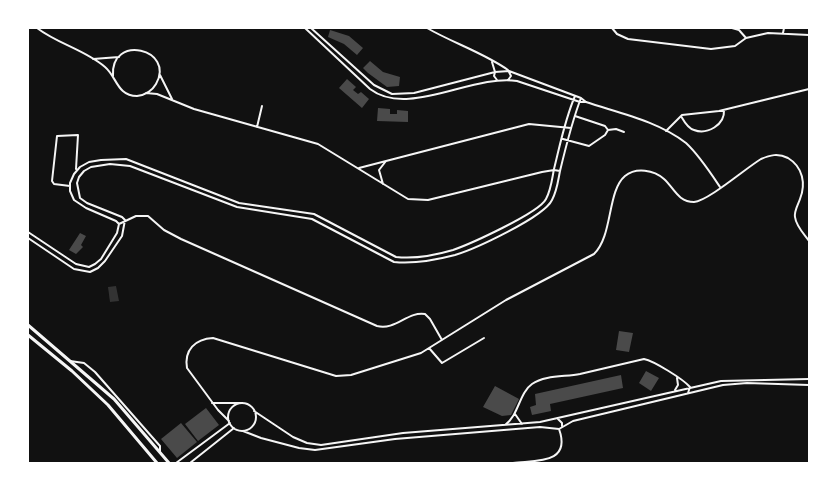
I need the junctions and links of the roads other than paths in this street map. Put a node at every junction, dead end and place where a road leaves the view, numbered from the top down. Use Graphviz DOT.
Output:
graph roads {
  1 [pos="37,28"];
  2 [pos="305,28"];
  3 [pos="311,28"];
  4 [pos="427,28"];
  5 [pos="612,28"];
  6 [pos="732,28"];
  7 [pos="784,28"];
  8 [pos="783,33"];
  9 [pos="809,35"];
  10 [pos="746,38"];
  11 [pos="119,57"];
  12 [pos="93,59"];
  13 [pos="491,61"];
  14 [pos="509,71"];
  15 [pos="495,72"];
  16 [pos="159,74"];
  17 [pos="113,76"];
  18 [pos="498,80"];
  19 [pos="508,80"];
  20 [pos="809,89"];
  21 [pos="146,93"];
  22 [pos="575,96"];
  23 [pos="581,98"];
  24 [pos="172,99"];
  25 [pos="574,100"];
  26 [pos="580,102"];
  27 [pos="586,102"];
  28 [pos="262,106"];
  29 [pos="570,107"];
  30 [pos="577,108"];
  31 [pos="724,110"];
  32 [pos="575,116"];
  33 [pos="680,116"];
  34 [pos="567,121"];
  35 [pos="573,122"];
  36 [pos="257,127"];
  37 [pos="566,127"];
  38 [pos="571,128"];
  39 [pos="608,130"];
  40 [pos="666,131"];
  41 [pos="624,132"];
  42 [pos="562,139"];
  43 [pos="569,141"];
  44 [pos="387,160"];
  45 [pos="359,168"];
  46 [pos="76,170"];
  47 [pos="554,170"];
  48 [pos="560,171"];
  49 [pos="383,185"];
  50 [pos="70,186"];
  51 [pos="720,187"];
  52 [pos="125,222"];
  53 [pos="119,224"];
  54 [pos="28,232"];
  55 [pos="488,234"];
  56 [pos="28,238"];
  57 [pos="491,239"];
  58 [pos="809,241"];
  59 [pos="28,325"];
  60 [pos="28,335"];
  61 [pos="484,338"];
  62 [pos="442,340"];
  63 [pos="429,348"];
  64 [pos="70,361"];
  65 [pos="677,377"];
  66 [pos="809,379"];
  67 [pos="707,384"];
  68 [pos="809,384"];
  69 [pos="690,387"];
  70 [pos="708,389"];
  71 [pos="674,391"];
  72 [pos="685,394"];
  73 [pos="212,403"];
  74 [pos="244,404"];
  75 [pos="254,411"];
  76 [pos="514,414"];
  77 [pos="558,419"];
  78 [pos="229,422"];
  79 [pos="522,424"];
  80 [pos="504,426"];
  81 [pos="234,428"];
  82 [pos="560,428"];
  83 [pos="243,431"];
  84 [pos="160,452"];
  85 [pos="157,463"];
  86 [pos="169,463"];
  87 [pos="176,463"];
  88 [pos="190,463"];
  89 [pos="513,463"];
  1 -- 12 [label="street"];
  2 -- 18 [label="street"];
  3 -- 15 [label="street"];
  4 -- 13 [label="street"];
  5 -- 10 [label="street"];
  6 -- 10 [label="street"];
  7 -- 8 [label="street"];
  8 -- 9 [label="street"];
  8 -- 10 [label="street"];
  11 -- 12 [label="street"];
  11 -- 16 [label="street"];
  11 -- 17 [label="street"];
  12 -- 17 [label="street"];
  13 -- 14 [label="street"];
  13 -- 15 [label="street"];
  14 -- 15 [label="street"];
  14 -- 19 [label="street"];
  14 -- 22 [label="street"];
  15 -- 18 [label="street"];
  16 -- 21 [label="street"];
  16 -- 24 [label="street"];
  17 -- 21 [label="street"];
  18 -- 19 [label="street"];
  19 -- 25 [label="street"];
  20 -- 31 [label="street"];
  21 -- 24 [label="street"];
  22 -- 23 [label="street"];
  22 -- 25 [label="street"];
  23 -- 26 [label="street"];
  23 -- 27 [label="street"];
  24 -- 36 [label="street"];
  25 -- 26 [label="street"];
  25 -- 29 [label="street"];
  26 -- 27 [label="street"];
  26 -- 30 [label="street"];
  27 -- 40 [label="street"];
  28 -- 36 [label="street"];
  29 -- 30 [label="street"];
  29 -- 34 [label="street"];
  30 -- 32 [label="street"];
  31 -- 33 [label="street"];
  31 -- 33 [label="street"];
  32 -- 35 [label="street"];
  32 -- 39 [label="street"];
  33 -- 40 [label="street"];
  34 -- 35 [label="street"];
  34 -- 37 [label="street"];
  35 -- 38 [label="street"];
  36 -- 45 [label="street"];
  37 -- 38 [label="street"];
  37 -- 42 [label="street"];
  37 -- 44 [label="street"];
  38 -- 43 [label="street"];
  39 -- 41 [label="street"];
  39 -- 43 [label="street"];
  40 -- 51 [label="street"];
  42 -- 43 [label="street"];
  42 -- 47 [label="street"];
  43 -- 48 [label="street"];
  44 -- 45 [label="street"];
  44 -- 49 [label="street"];
  45 -- 49 [label="street"];
  46 -- 50 [label="street"];
  46 -- 50 [label="street"];
  46 -- 55 [label="street"];
  47 -- 48 [label="street"];
  47 -- 49 [label="street"];
  47 -- 55 [label="street"];
  48 -- 57 [label="street"];
  50 -- 53 [label="street"];
  51 -- 58 [label="street"];
  51 -- 62 [label="street"];
  52 -- 53 [label="street"];
  52 -- 56 [label="street"];
  52 -- 57 [label="street"];
  52 -- 62 [label="street"];
  53 -- 54 [label="street"];
  55 -- 57 [label="street"];
  59 -- 64 [label="main road"];
  60 -- 85 [label="main road"];
  61 -- 63 [label="street"];
  62 -- 63 [label="street"];
  63 -- 73 [label="street"];
  64 -- 84 [label="main road"];
  64 -- 84 [label="street"];
  65 -- 69 [label="street"];
  65 -- 71 [label="street"];
  65 -- 76 [label="street"];
  66 -- 67 [label="street"];
  67 -- 69 [label="street"];
  67 -- 70 [label="street"];
  68 -- 70 [label="street"];
  69 -- 71 [label="street"];
  69 -- 72 [label="street"];
  70 -- 72 [label="street"];
  71 -- 77 [label="street"];
  72 -- 82 [label="street"];
  73 -- 74 [label="street"];
  73 -- 78 [label="street"];
  74 -- 75 [label="street"];
  74 -- 78 [label="street"];
  75 -- 80 [label="street"];
  75 -- 83 [label="street"];
  76 -- 79 [label="street"];
  76 -- 80 [label="street"];
  77 -- 79 [label="street"];
  77 -- 82 [label="street"];
  78 -- 81 [label="street"];
  78 -- 87 [label="street"];
  79 -- 80 [label="street"];
  81 -- 83 [label="street"];
  81 -- 88 [label="street"];
  82 -- 83 [label="street"];
  82 -- 89 [label="street"];
  84 -- 86 [label="main road"];
}
